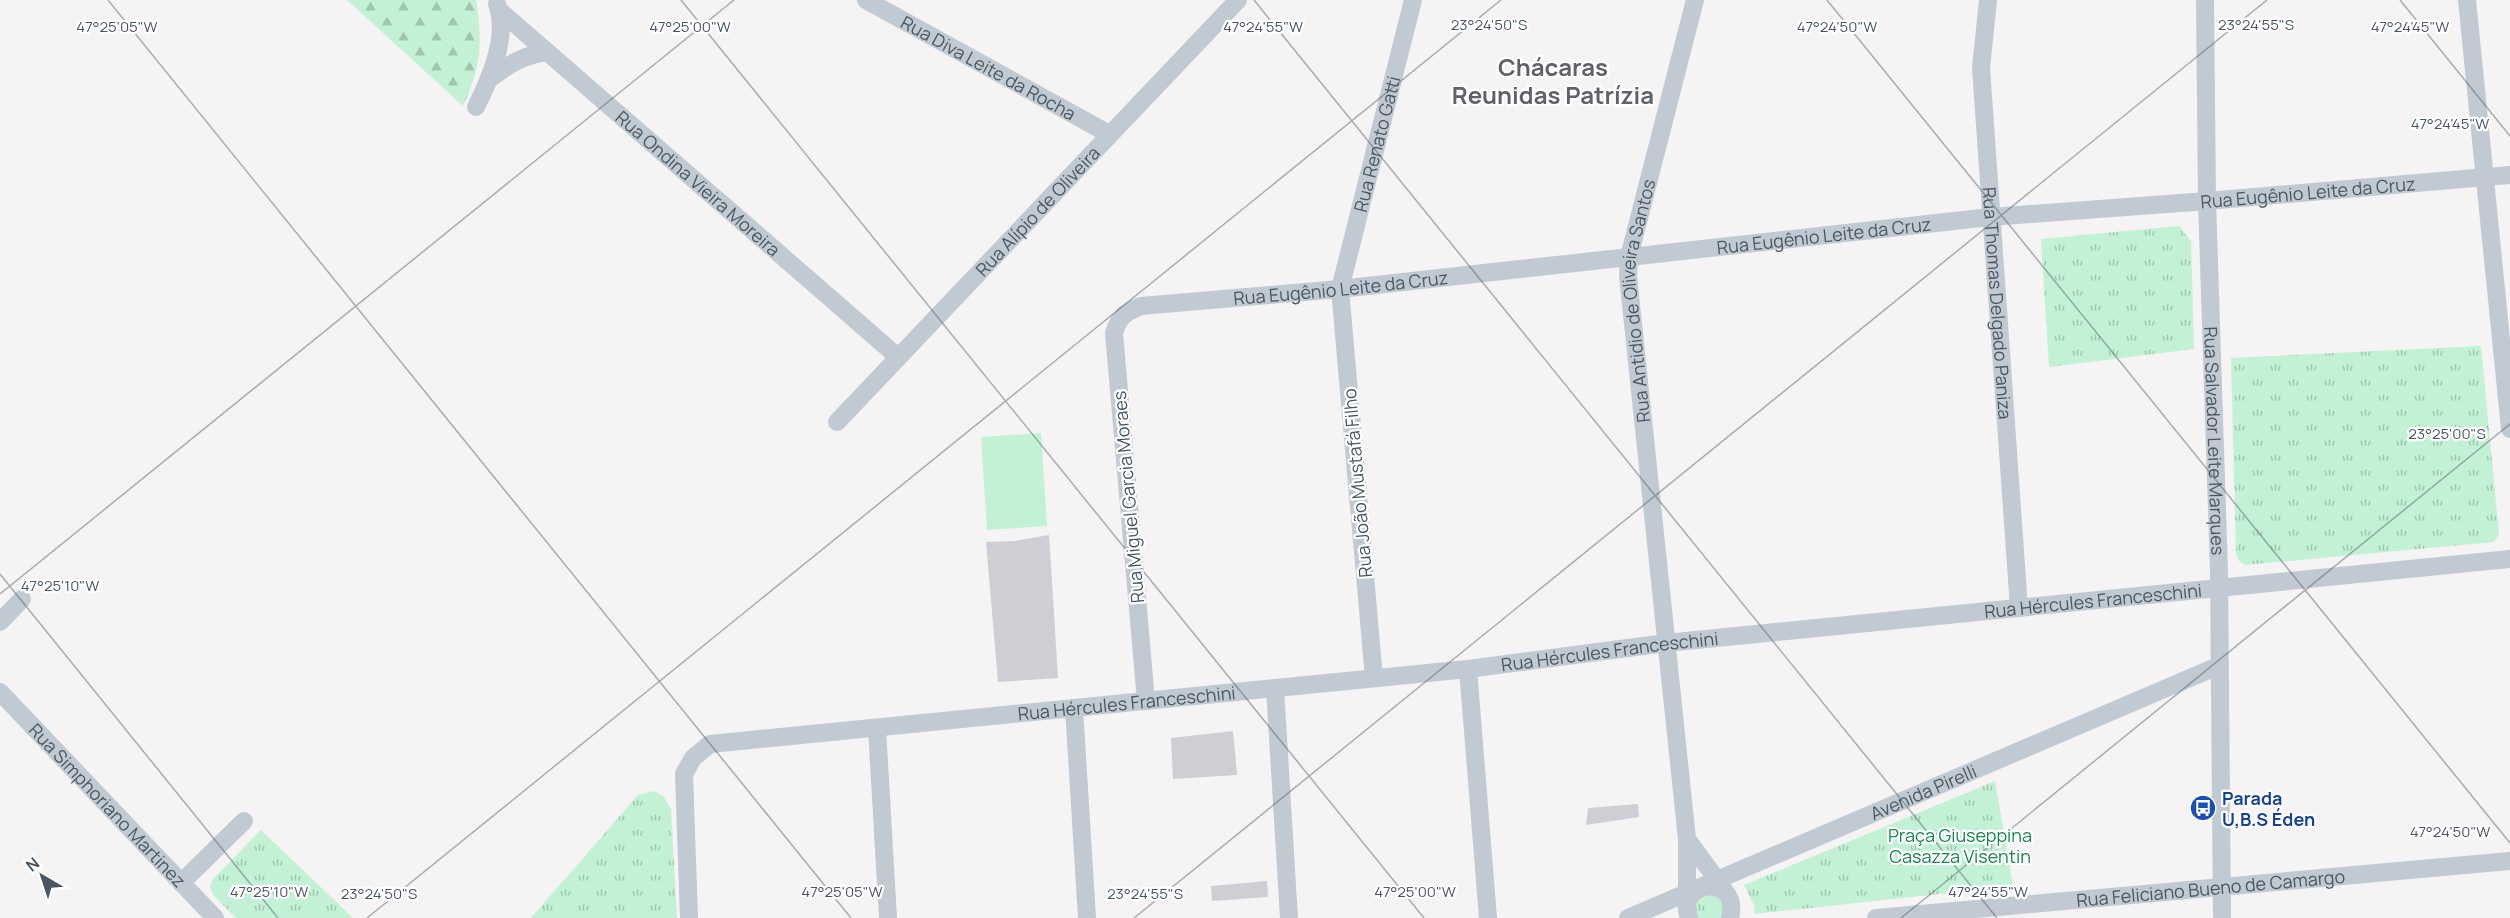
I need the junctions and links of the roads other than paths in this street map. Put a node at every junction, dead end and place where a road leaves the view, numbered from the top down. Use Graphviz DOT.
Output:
graph roads {
  1 [pos="866,0"];
  2 [pos="1238,0"];
  3 [pos="1413,0"];
  4 [pos="1695,0"];
  5 [pos="1988,0"];
  6 [pos="2205,0"];
  7 [pos="2467,0"];
  8 [pos="497,5"];
  9 [pos="547,52"];
  10 [pos="491,78"];
  11 [pos="476,107"];
  12 [pos="1109,134"];
  13 [pos="2510,175"];
  14 [pos="2484,177"];
  15 [pos="2207,201"];
  16 [pos="1990,217"];
  17 [pos="1629,256"];
  18 [pos="1340,289"];
  19 [pos="1141,306"];
  20 [pos="898,357"];
  21 [pos="837,422"];
  22 [pos="2510,429"];
  23 [pos="2510,559"];
  24 [pos="2218,587"];
  25 [pos="22,599"];
  26 [pos="2019,608"];
  27 [pos="0,622"];
  28 [pos="1666,643"];
  29 [pos="2218,666"];
  30 [pos="1468,669"];
  31 [pos="1374,678"];
  32 [pos="1275,688"];
  33 [pos="0,692"];
  34 [pos="1146,701"];
  35 [pos="1074,708"];
  36 [pos="877,728"];
  37 [pos="244,821"];
  38 [pos="1686,839"];
  39 [pos="2510,861"];
  40 [pos="182,883"];
  41 [pos="2221,886"];
  42 [pos="1712,902"];
  43 [pos="1939,916"];
  44 [pos="215,918"];
  45 [pos="689,918"];
  46 [pos="888,918"];
  47 [pos="1087,918"];
  48 [pos="1289,918"];
  49 [pos="1488,918"];
  50 [pos="1628,918"];
  51 [pos="1876,918"];
  52 [pos="2222,918"];
  1 -- 12 [label="street, Rua Diva Leite da Rocha"];
  2 -- 12 [label="street, Rua Alípio de Oliveira"];
  3 -- 18 [label="street, Rua Renato Gatti"];
  4 -- 17 [label="street, Rua Antidio de Oliveira Santos"];
  5 -- 16 [label="street, Rua Thomas Delgado Paniza"];
  6 -- 15 [label="street, Rua Salvador Leite Marques"];
  7 -- 14 [label="street"];
  8 -- 9 [label="street, Rua Ondina Vieira Moreira"];
  8 -- 10 [label="street"];
  9 -- 10 [label="street"];
  9 -- 20 [label="street, Rua Ondina Vieira Moreira"];
  10 -- 11 [label="street"];
  12 -- 20 [label="street, Rua Alípio de Oliveira"];
  13 -- 14 [label="street, Rua Eugênio Leite da Cruz"];
  14 -- 15 [label="street, Rua Eugênio Leite da Cruz"];
  14 -- 22 [label="street"];
  15 -- 16 [label="street, Rua Eugênio Leite da Cruz"];
  15 -- 24 [label="street, Rua Salvador Leite Marques"];
  16 -- 17 [label="street, Rua Eugênio Leite da Cruz"];
  16 -- 26 [label="street, Rua Thomas Delgado Paniza"];
  17 -- 18 [label="street, Rua Eugênio Leite da Cruz"];
  17 -- 28 [label="street, Rua Antidio de Oliveira Santos"];
  18 -- 19 [label="street, Rua Eugênio Leite da Cruz"];
  18 -- 31 [label="street, Rua João Mustafá Filho"];
  19 -- 34 [label="street, Rua Miguel Garcia Moraes"];
  20 -- 21 [label="street, Rua Alípio de Oliveira"];
  23 -- 24 [label="street, Rua Hércules Franceschini"];
  24 -- 26 [label="street, Rua Hércules Franceschini"];
  24 -- 29 [label="street, Rua Salvador Leite Marques"];
  25 -- 27 [label="street"];
  26 -- 28 [label="street, Rua Hércules Franceschini"];
  28 -- 30 [label="street, Rua Hércules Franceschini"];
  28 -- 38 [label="street, Rua Antidio de Oliveira Santos"];
  29 -- 41 [label="street, Rua Salvador Leite Marques"];
  29 -- 42 [label="street, Avenida Pirelli"];
  30 -- 31 [label="street, Rua Hércules Franceschini"];
  30 -- 49 [label="street"];
  31 -- 32 [label="street, Rua Hércules Franceschini"];
  32 -- 34 [label="street, Rua Hércules Franceschini"];
  32 -- 48 [label="street"];
  33 -- 40 [label="street, Rua Simphoriano Martinez"];
  34 -- 35 [label="street, Rua Hércules Franceschini"];
  35 -- 36 [label="street, Rua Hércules Franceschini"];
  35 -- 47 [label="street"];
  36 -- 45 [label="street, Rua Hércules Franceschini"];
  36 -- 46 [label="street"];
  37 -- 40 [label="street"];
  38 -- 42 [label="street"];
  38 -- 42 [label="street, Rua Antidio de Oliveira Santos"];
  39 -- 41 [label="street, Rua Feliciano Bueno de Camargo"];
  40 -- 44 [label="street, Rua Simphoriano Martinez"];
  41 -- 43 [label="street, Rua Feliciano Bueno de Camargo"];
  41 -- 52 [label="street, Rua Salvador Leite Marques"];
  42 -- 50 [label="street, Avenida Pirelli"];
  43 -- 51 [label="street, Rua Feliciano Bueno de Camargo"];
}
